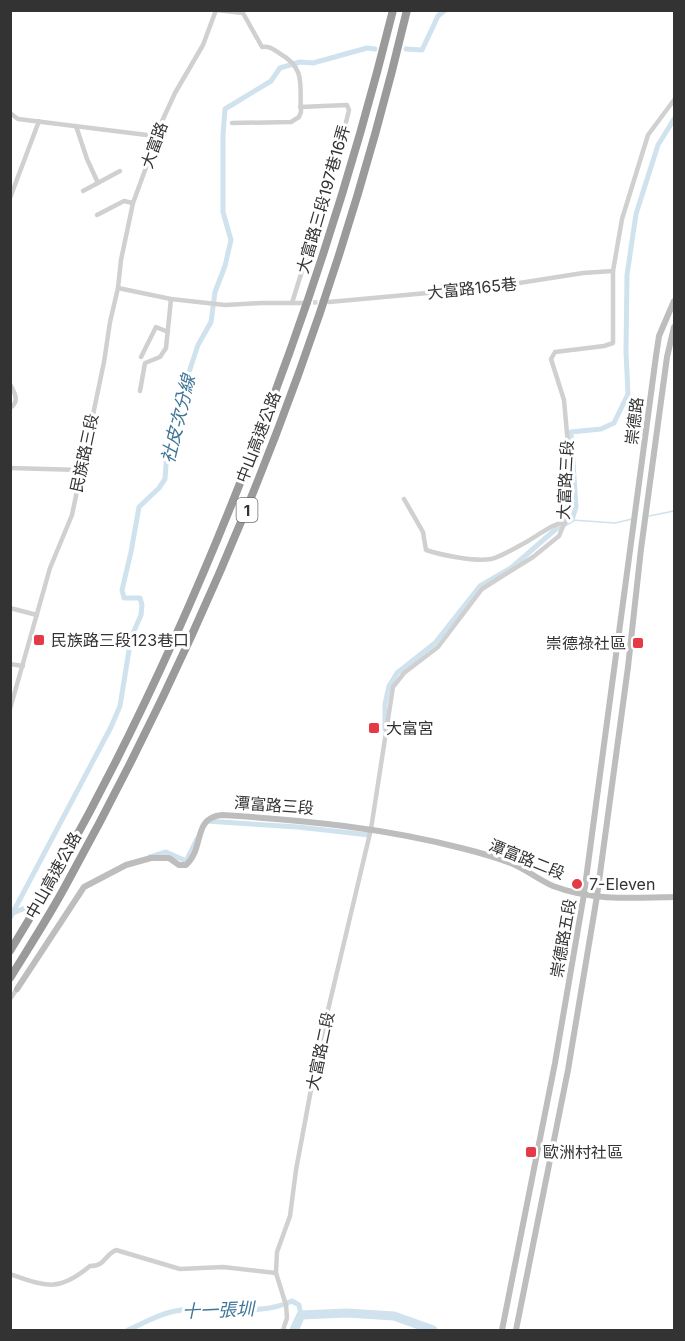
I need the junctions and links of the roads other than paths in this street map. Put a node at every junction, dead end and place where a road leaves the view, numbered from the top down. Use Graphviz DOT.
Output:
graph roads {
  1 [pos="217,10"];
  2 [pos="393,10"];
  3 [pos="407,10"];
  4 [pos="675,100"];
  5 [pos="300,107"];
  6 [pos="10,113"];
  7 [pos="39,121"];
  8 [pos="232,123"];
  9 [pos="76,126"];
  10 [pos="155,136"];
  11 [pos="120,171"];
  12 [pos="98,183"];
  13 [pos="82,191"];
  14 [pos="10,198"];
  15 [pos="133,203"];
  16 [pos="97,215"];
  17 [pos="613,271"];
  18 [pos="118,288"];
  19 [pos="171,299"];
  20 [pos="675,301"];
  21 [pos="329,302"];
  22 [pos="292,303"];
  23 [pos="300,303"];
  24 [pos="675,327"];
  25 [pos="168,332"];
  26 [pos="141,357"];
  27 [pos="10,384"];
  28 [pos="140,391"];
  29 [pos="10,408"];
  30 [pos="10,468"];
  31 [pos="80,470"];
  32 [pos="404,499"];
  33 [pos="565,522"];
  34 [pos="629,548"];
  35 [pos="641,549"];
  36 [pos="10,608"];
  37 [pos="37,615"];
  38 [pos="10,664"];
  39 [pos="23,666"];
  40 [pos="10,710"];
  41 [pos="371,830"];
  42 [pos="584,894"];
  43 [pos="597,896"];
  44 [pos="675,897"];
  45 [pos="10,951"];
  46 [pos="10,978"];
  47 [pos="17,989"];
  48 [pos="10,999"];
  49 [pos="276,1273"];
  50 [pos="10,1274"];
  51 [pos="283,1330"];
  52 [pos="502,1330"];
  53 [pos="516,1330"];
  1 -- 5 [label="street"];
  1 -- 10 [label="street, 大富路"];
  2 -- 45 [label="highway, 中山高速公路 / 1"];
  3 -- 46 [label="highway, 中山高速公路 / 1"];
  4 -- 17 [label="street, 大富路三段"];
  5 -- 8 [label="street"];
  5 -- 22 [label="street, 大富路三段197巷16弄"];
  6 -- 7 [label="street"];
  7 -- 9 [label="street"];
  7 -- 14 [label="street"];
  9 -- 10 [label="street"];
  9 -- 12 [label="street"];
  10 -- 15 [label="street, 大富路"];
  11 -- 12 [label="street"];
  12 -- 13 [label="street"];
  15 -- 16 [label="street"];
  15 -- 18 [label="street, 大富路"];
  17 -- 21 [label="street, 大富路165巷"];
  17 -- 33 [label="street, 大富路三段"];
  18 -- 19 [label="street"];
  18 -- 31 [label="street, 民族路三段"];
  19 -- 22 [label="street"];
  19 -- 25 [label="street"];
  20 -- 34 [label="street, 崇德路"];
  22 -- 23 [label="street"];
  24 -- 35 [label="street, 崇德路"];
  25 -- 26 [label="street"];
  25 -- 28 [label="street"];
  27 -- 29 [label="street"];
  30 -- 31 [label="street"];
  31 -- 37 [label="street, 民族路三段"];
  32 -- 33 [label="street"];
  33 -- 41 [label="street, 大富路三段"];
  34 -- 42 [label="street, 崇德路五段"];
  35 -- 43 [label="street, 崇德路五段"];
  36 -- 37 [label="street"];
  37 -- 39 [label="street, 民族路三段"];
  38 -- 39 [label="street"];
  39 -- 40 [label="street, 民族路三段"];
  41 -- 42 [label="street, 潭富路二段"];
  41 -- 47 [label="street, 潭富路三段"];
  41 -- 49 [label="street, 大富路二段"];
  42 -- 43 [label="street, 潭富路二段"];
  42 -- 52 [label="street, 崇德路五段"];
  43 -- 44 [label="street, 潭富路二段"];
  43 -- 53 [label="street, 崇德路五段"];
  47 -- 48 [label="street"];
  49 -- 50 [label="street"];
  49 -- 51 [label="street, 大富路二段"];
}
